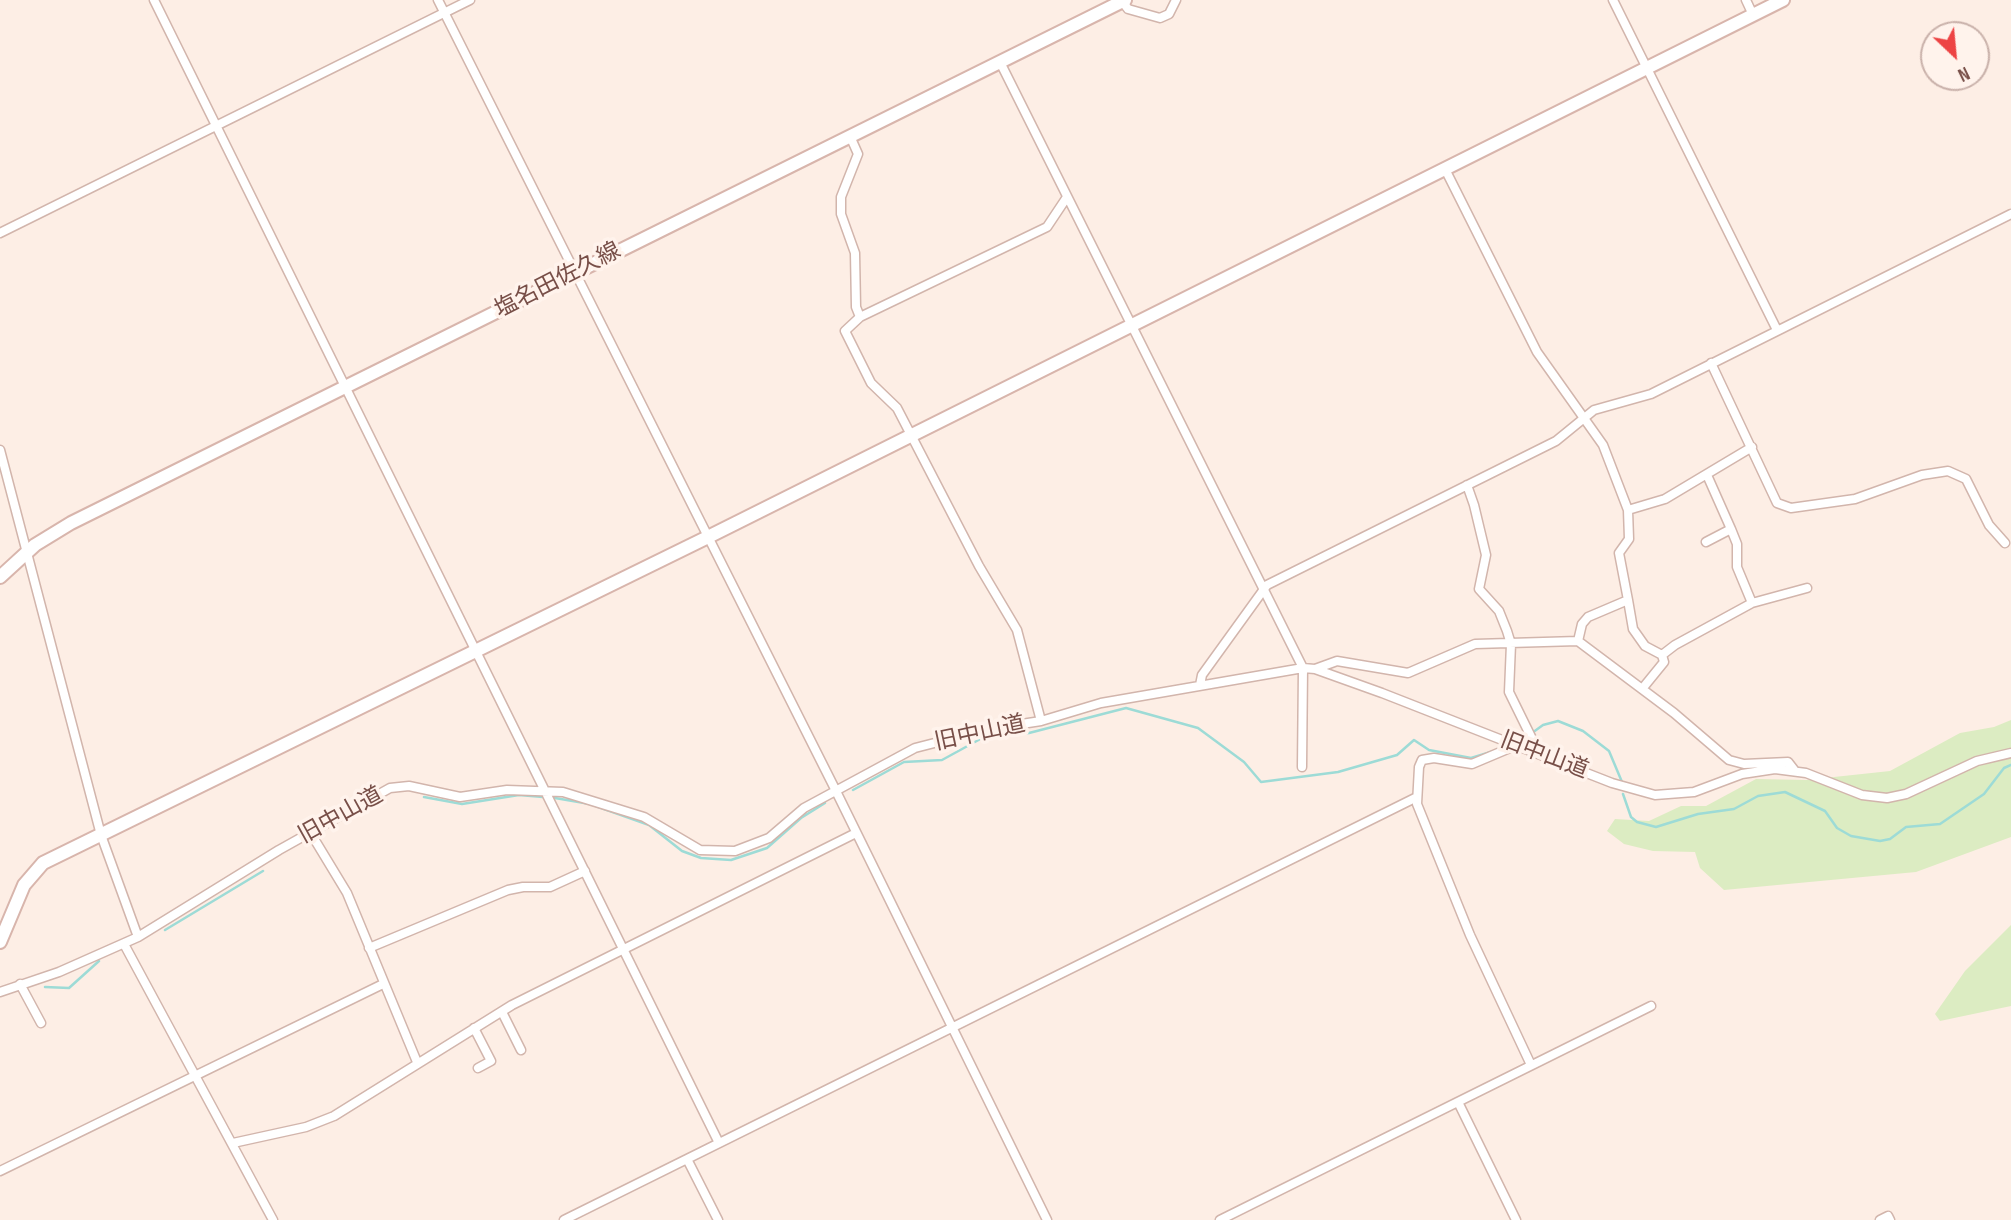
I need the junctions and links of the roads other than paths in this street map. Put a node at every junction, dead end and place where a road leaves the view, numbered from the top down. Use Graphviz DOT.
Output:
graph roads {
  1 [pos="154,0"];
  2 [pos="438,0"];
  3 [pos="470,0"];
  4 [pos="1176,0"];
  5 [pos="1613,0"];
  6 [pos="1746,0"];
  7 [pos="1783,0"];
  8 [pos="1124,1"];
  9 [pos="1099,6"];
  10 [pos="445,13"];
  11 [pos="1754,15"];
  12 [pos="1000,62"];
  13 [pos="1647,68"];
  14 [pos="216,126"];
  15 [pos="850,136"];
  16 [pos="1445,169"];
  17 [pos="1067,197"];
  18 [pos="2011,214"];
  19 [pos="0,233"];
  20 [pos="575,272"];
  21 [pos="860,317"];
  22 [pos="1130,326"];
  23 [pos="1777,330"];
  24 [pos="1711,363"];
  25 [pos="345,388"];
  26 [pos="1582,416"];
  27 [pos="909,436"];
  28 [pos="1752,447"];
  29 [pos="0,450"];
  30 [pos="1706,475"];
  31 [pos="1466,485"];
  32 [pos="1628,510"];
  33 [pos="1731,529"];
  34 [pos="708,537"];
  35 [pos="1706,542"];
  36 [pos="2005,543"];
  37 [pos="25,553"];
  38 [pos="0,577"];
  39 [pos="1807,588"];
  40 [pos="1262,590"];
  41 [pos="1628,600"];
  42 [pos="1752,603"];
  43 [pos="1578,641"];
  44 [pos="1511,644"];
  45 [pos="477,651"];
  46 [pos="1662,655"];
  47 [pos="1303,668"];
  48 [pos="1315,669"];
  49 [pos="1200,685"];
  50 [pos="1642,689"];
  51 [pos="1041,721"];
  52 [pos="1517,745"];
  53 [pos="1539,753"];
  54 [pos="2011,753"];
  55 [pos="1302,767"];
  56 [pos="1795,771"];
  57 [pos="545,790"];
  58 [pos="835,791"];
  59 [pos="1417,797"];
  60 [pos="310,832"];
  61 [pos="856,832"];
  62 [pos="102,835"];
  63 [pos="584,871"];
  64 [pos="138,937"];
  65 [pos="0,942"];
  66 [pos="124,944"];
  67 [pos="369,948"];
  68 [pos="624,949"];
  69 [pos="20,984"];
  70 [pos="383,984"];
  71 [pos="0,992"];
  72 [pos="1651,1006"];
  73 [pos="502,1012"];
  74 [pos="41,1023"];
  75 [pos="951,1027"];
  76 [pos="474,1028"];
  77 [pos="521,1051"];
  78 [pos="417,1062"];
  79 [pos="1531,1065"];
  80 [pos="478,1068"];
  81 [pos="197,1075"];
  82 [pos="1458,1102"];
  83 [pos="233,1143"];
  84 [pos="719,1143"];
  85 [pos="687,1159"];
  86 [pos="0,1171"];
  87 [pos="273,1220"];
  88 [pos="564,1220"];
  89 [pos="718,1220"];
  90 [pos="1046,1220"];
  91 [pos="1220,1220"];
  92 [pos="1516,1220"];
  93 [pos="1880,1220"];
  94 [pos="1890,1220"];
  1 -- 14 [label="street"];
  2 -- 10 [label="street"];
  3 -- 10 [label="street"];
  4 -- 8 [label="street"];
  5 -- 13 [label="street"];
  6 -- 11 [label="street"];
  7 -- 11 [label="street"];
  8 -- 9 [label="street, 塩名田佐久線"];
  9 -- 12 [label="street, 塩名田佐久線"];
  10 -- 14 [label="street"];
  10 -- 20 [label="street"];
  11 -- 13 [label="street"];
  12 -- 15 [label="street, 塩名田佐久線"];
  12 -- 17 [label="street"];
  13 -- 16 [label="street"];
  13 -- 23 [label="street"];
  14 -- 19 [label="street"];
  14 -- 25 [label="street"];
  15 -- 20 [label="street, 塩名田佐久線"];
  15 -- 21 [label="street"];
  16 -- 22 [label="street"];
  16 -- 26 [label="street"];
  17 -- 21 [label="street"];
  17 -- 22 [label="street"];
  18 -- 23 [label="street"];
  20 -- 25 [label="street, 塩名田佐久線"];
  20 -- 34 [label="street"];
  21 -- 27 [label="street"];
  22 -- 27 [label="street"];
  22 -- 40 [label="street"];
  23 -- 24 [label="street"];
  24 -- 26 [label="street"];
  24 -- 28 [label="street"];
  25 -- 37 [label="street, 塩名田佐久線"];
  25 -- 45 [label="street"];
  26 -- 31 [label="street"];
  26 -- 32 [label="street"];
  27 -- 34 [label="street"];
  27 -- 51 [label="street"];
  28 -- 30 [label="street"];
  28 -- 36 [label="street"];
  29 -- 37 [label="street"];
  30 -- 32 [label="street"];
  30 -- 33 [label="street"];
  31 -- 40 [label="street"];
  31 -- 44 [label="street"];
  32 -- 41 [label="street"];
  33 -- 35 [label="street"];
  33 -- 42 [label="street"];
  34 -- 45 [label="street"];
  34 -- 58 [label="street"];
  37 -- 38 [label="street, 塩名田佐久線"];
  37 -- 62 [label="street"];
  39 -- 42 [label="street"];
  40 -- 47 [label="street"];
  40 -- 49 [label="street"];
  41 -- 43 [label="street"];
  41 -- 46 [label="street"];
  42 -- 46 [label="street"];
  43 -- 44 [label="street"];
  43 -- 50 [label="street"];
  44 -- 48 [label="street"];
  44 -- 53 [label="street"];
  45 -- 57 [label="street"];
  45 -- 62 [label="street"];
  46 -- 50 [label="street"];
  47 -- 48 [label="street, 旧中山道"];
  47 -- 49 [label="street, 旧中山道"];
  47 -- 55 [label="street"];
  48 -- 52 [label="street, 旧中山道"];
  49 -- 51 [label="street, 旧中山道"];
  50 -- 56 [label="street"];
  51 -- 58 [label="street, 旧中山道"];
  52 -- 53 [label="street, 旧中山道"];
  52 -- 59 [label="street"];
  53 -- 56 [label="street, 旧中山道"];
  54 -- 56 [label="street, 旧中山道"];
  57 -- 58 [label="street, 旧中山道"];
  57 -- 60 [label="street, 旧中山道"];
  57 -- 63 [label="street"];
  58 -- 61 [label="street"];
  59 -- 75 [label="street"];
  59 -- 79 [label="street"];
  60 -- 64 [label="street, 旧中山道"];
  60 -- 67 [label="street"];
  61 -- 68 [label="street"];
  61 -- 75 [label="street"];
  62 -- 64 [label="street"];
  62 -- 65 [label="street"];
  63 -- 67 [label="street"];
  63 -- 68 [label="street"];
  64 -- 66 [label="street, 旧中山道"];
  66 -- 69 [label="street, 旧中山道"];
  66 -- 81 [label="street"];
  67 -- 70 [label="street"];
  68 -- 73 [label="street"];
  68 -- 84 [label="street"];
  69 -- 71 [label="street, 旧中山道"];
  69 -- 74 [label="street"];
  70 -- 78 [label="street"];
  70 -- 81 [label="street"];
  72 -- 79 [label="street"];
  73 -- 76 [label="street"];
  73 -- 77 [label="street"];
  75 -- 84 [label="street"];
  75 -- 90 [label="street"];
  76 -- 78 [label="street"];
  76 -- 80 [label="street"];
  78 -- 83 [label="street"];
  79 -- 82 [label="street"];
  81 -- 83 [label="street"];
  81 -- 86 [label="street"];
  82 -- 91 [label="street"];
  82 -- 92 [label="street"];
  83 -- 87 [label="street"];
  84 -- 85 [label="street"];
  85 -- 88 [label="street"];
  85 -- 89 [label="street"];
  93 -- 94 [label="street"];
}
